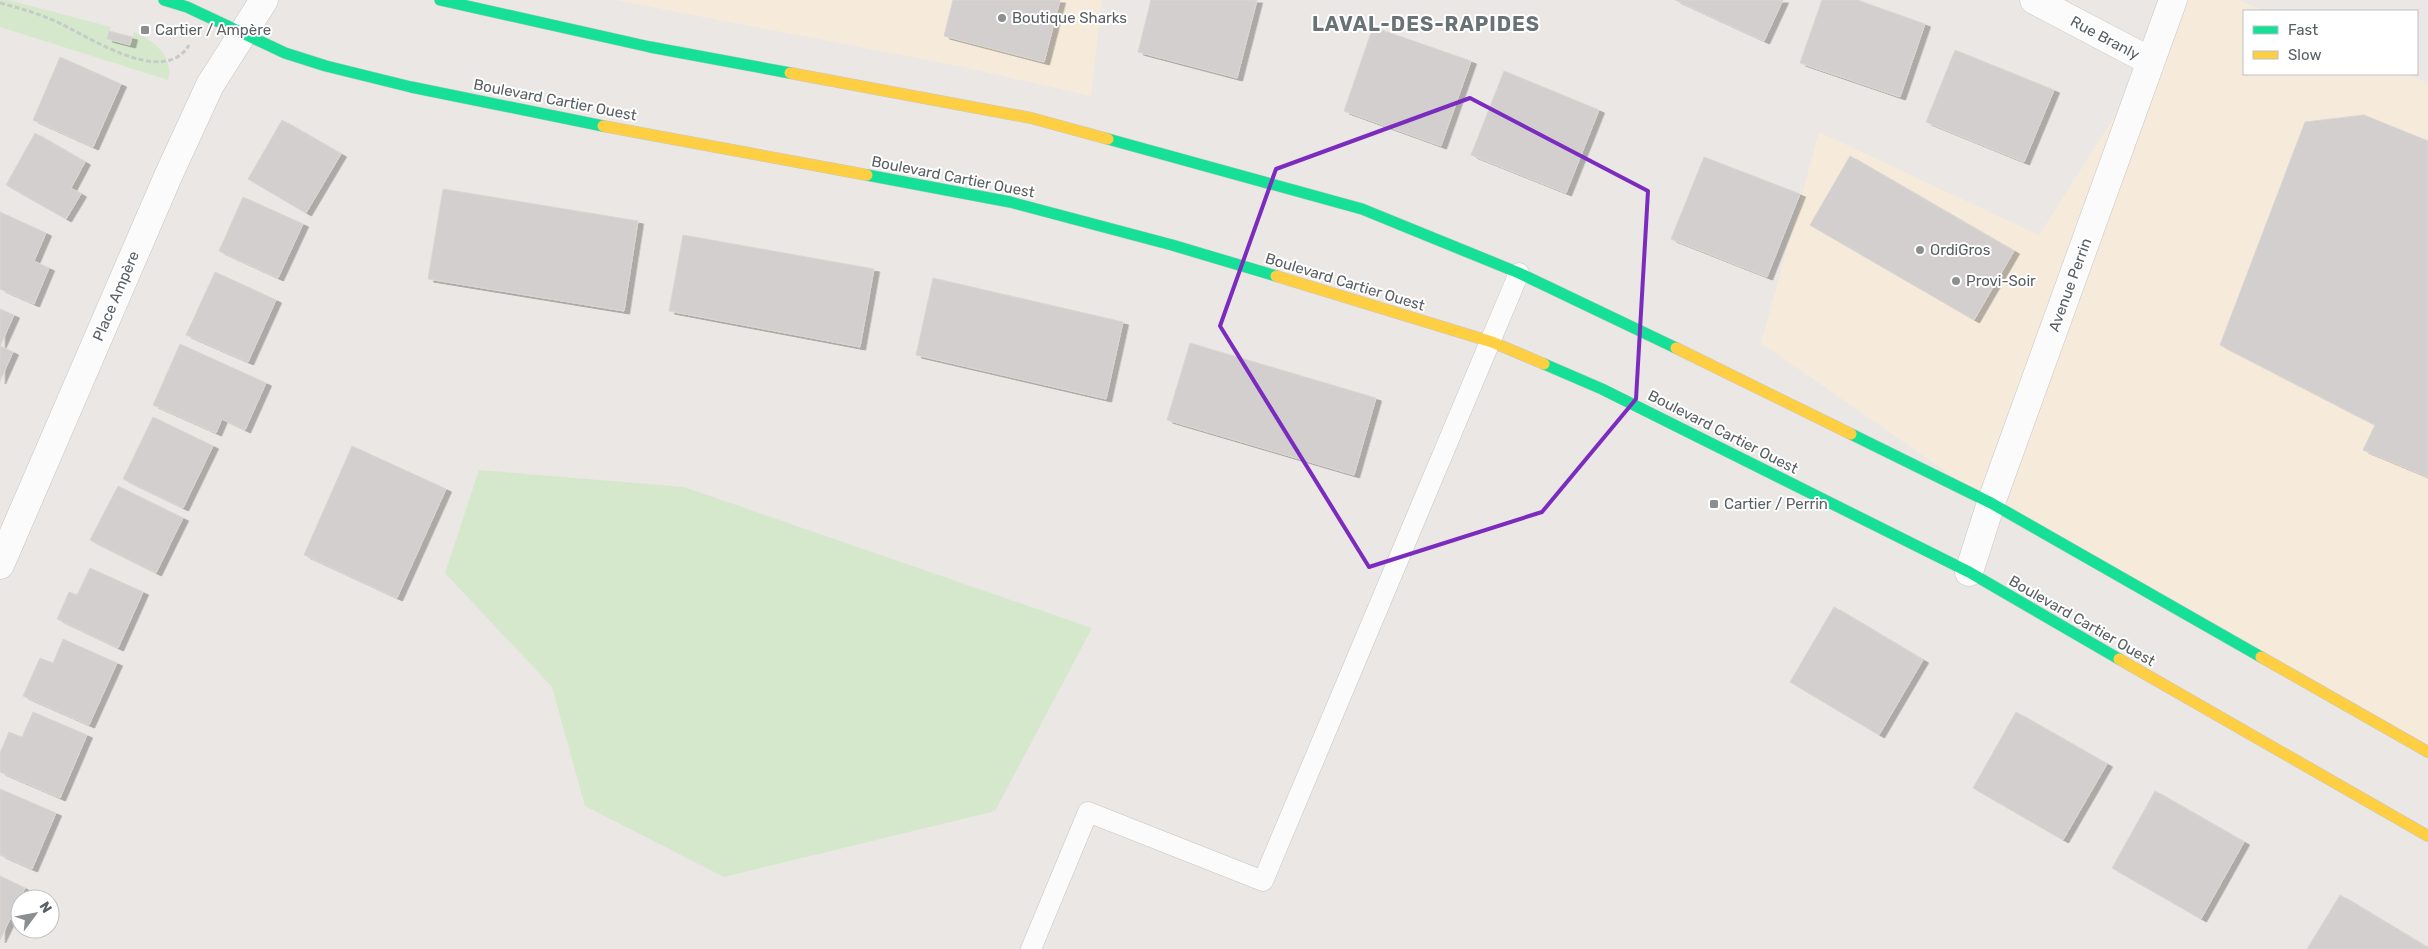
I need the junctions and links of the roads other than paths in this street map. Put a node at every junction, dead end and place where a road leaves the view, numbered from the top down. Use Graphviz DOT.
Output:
graph roads {
  1 [pos="164,0"];
  2 [pos="264,0"];
  3 [pos="440,0"];
  4 [pos="2034,0"];
  5 [pos="2172,0"];
  6 [pos="242,32"];
  7 [pos="2150,61"];
  8 [pos="1519,273"];
  9 [pos="1492,342"];
  10 [pos="1991,503"];
  11 [pos="0,565"];
  12 [pos="1969,572"];
  13 [pos="2428,752"];
  14 [pos="2428,836"];
  15 [pos="1031,949"];
  1 -- 6 [label="street, Boulevard Cartier Ouest"];
  2 -- 6 [label="street, Place Ampère"];
  3 -- 8 [label="street"];
  4 -- 7 [label="street, Rue Branly"];
  5 -- 7 [label="street, Avenue Perrin"];
  6 -- 9 [label="street, Boulevard Cartier Ouest"];
  6 -- 11 [label="street, Place Ampère"];
  7 -- 10 [label="street, Avenue Perrin"];
  8 -- 9 [label="lane"];
  8 -- 10 [label="street"];
  9 -- 12 [label="street, Boulevard Cartier Ouest"];
  9 -- 15 [label="lane"];
  10 -- 12 [label="street, Avenue Perrin"];
  10 -- 13 [label="street"];
  12 -- 14 [label="street, Boulevard Cartier Ouest"];
}
